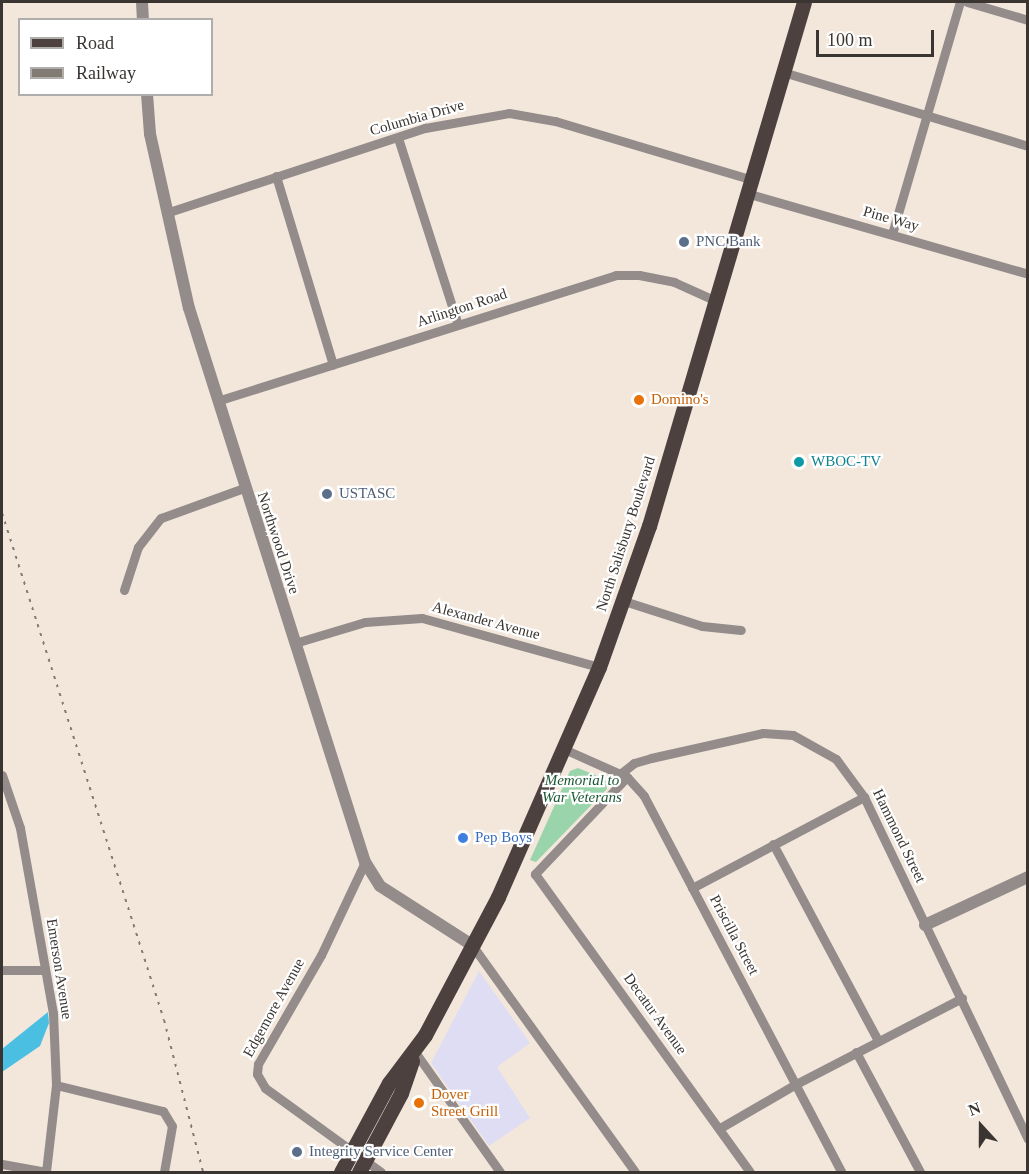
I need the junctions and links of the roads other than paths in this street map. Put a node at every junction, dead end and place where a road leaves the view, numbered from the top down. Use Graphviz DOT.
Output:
graph roads {
  1 [pos="142,2"];
  2 [pos="804,2"];
  3 [pos="960,2"];
  4 [pos="967,2"];
  5 [pos="143,18"];
  6 [pos="1028,20"];
  7 [pos="783,72"];
  8 [pos="147,96"];
  9 [pos="928,115"];
  10 [pos="398,138"];
  11 [pos="1028,146"];
  12 [pos="276,176"];
  13 [pos="748,186"];
  14 [pos="166,213"];
  15 [pos="892,234"];
  16 [pos="1028,274"];
  17 [pos="716,301"];
  18 [pos="458,325"];
  19 [pos="333,365"];
  20 [pos="217,401"];
  21 [pos="244,488"];
  22 [pos="124,590"];
  23 [pos="624,601"];
  24 [pos="741,630"];
  25 [pos="295,643"];
  26 [pos="599,667"];
  27 [pos="564,749"];
  28 [pos="2,775"];
  29 [pos="624,776"];
  30 [pos="864,797"];
  31 [pos="773,844"];
  32 [pos="365,862"];
  33 [pos="535,874"];
  34 [pos="1028,877"];
  35 [pos="692,888"];
  36 [pos="925,925"];
  37 [pos="472,945"];
  38 [pos="2,970"];
  39 [pos="45,970"];
  40 [pos="962,998"];
  41 [pos="878,1041"];
  42 [pos="415,1052"];
  43 [pos="856,1052"];
  44 [pos="796,1083"];
  45 [pos="56,1085"];
  46 [pos="720,1128"];
  47 [pos="1028,1139"];
  48 [pos="359,1161"];
  49 [pos="2,1164"];
  50 [pos="46,1172"];
  51 [pos="164,1173"];
  52 [pos="341,1173"];
  53 [pos="381,1173"];
  54 [pos="500,1173"];
  55 [pos="635,1173"];
  56 [pos="750,1173"];
  57 [pos="841,1173"];
  58 [pos="920,1173"];
  1 -- 5 [label="street"];
  2 -- 7 [label="main road, North Salisbury Boulevard"];
  3 -- 9 [label="street"];
  4 -- 6 [label="street"];
  7 -- 9 [label="street"];
  7 -- 13 [label="main road, North Salisbury Boulevard"];
  8 -- 14 [label="street, Northwood Drive"];
  9 -- 11 [label="street"];
  9 -- 15 [label="street"];
  10 -- 12 [label="street, Columbia Drive"];
  10 -- 13 [label="street, Columbia Drive"];
  10 -- 18 [label="street"];
  12 -- 14 [label="street, Columbia Drive"];
  12 -- 19 [label="street"];
  13 -- 15 [label="street, Pine Way"];
  13 -- 17 [label="main road, North Salisbury Boulevard"];
  14 -- 20 [label="street, Northwood Drive"];
  15 -- 16 [label="street, Pine Way"];
  17 -- 18 [label="street, Arlington Road"];
  17 -- 23 [label="main road, North Salisbury Boulevard"];
  18 -- 19 [label="street, Arlington Road"];
  19 -- 20 [label="street, Arlington Road"];
  20 -- 21 [label="street, Northwood Drive"];
  21 -- 22 [label="street"];
  21 -- 25 [label="street, Northwood Drive"];
  23 -- 24 [label="street"];
  23 -- 26 [label="main road, North Salisbury Boulevard"];
  25 -- 26 [label="street, Alexander Avenue"];
  25 -- 32 [label="street, Northwood Drive"];
  26 -- 27 [label="main road, North Salisbury Boulevard"];
  27 -- 29 [label="street, Priscilla Street"];
  27 -- 37 [label="main road, North Salisbury Boulevard"];
  28 -- 39 [label="street, Emerson Avenue"];
  29 -- 30 [label="street, Hammond Street"];
  29 -- 33 [label="street, Hammond Street"];
  29 -- 35 [label="street, Priscilla Street"];
  30 -- 31 [label="street"];
  30 -- 36 [label="street, Hammond Street"];
  31 -- 35 [label="street"];
  31 -- 41 [label="street"];
  32 -- 37 [label="street, Northwood Drive"];
  32 -- 48 [label="street, Edgemore Avenue"];
  33 -- 46 [label="street, Decatur Avenue"];
  34 -- 36 [label="street"];
  35 -- 44 [label="street, Priscilla Street"];
  36 -- 40 [label="street, Hammond Street"];
  37 -- 42 [label="main road, North Salisbury Boulevard"];
  37 -- 55 [label="street"];
  38 -- 39 [label="street"];
  39 -- 45 [label="street, Emerson Avenue"];
  40 -- 41 [label="street"];
  40 -- 47 [label="street, Hammond Street"];
  41 -- 43 [label="street"];
  42 -- 48 [label="main road, North Salisbury Boulevard"];
  42 -- 54 [label="street"];
  43 -- 44 [label="street"];
  43 -- 58 [label="street"];
  44 -- 46 [label="street"];
  44 -- 57 [label="street, Priscilla Street"];
  45 -- 50 [label="street, Emerson Avenue"];
  45 -- 51 [label="street"];
  46 -- 56 [label="street, Decatur Avenue"];
  48 -- 52 [label="main road, North Salisbury Boulevard"];
  48 -- 53 [label="street"];
  49 -- 50 [label="street"];
}
